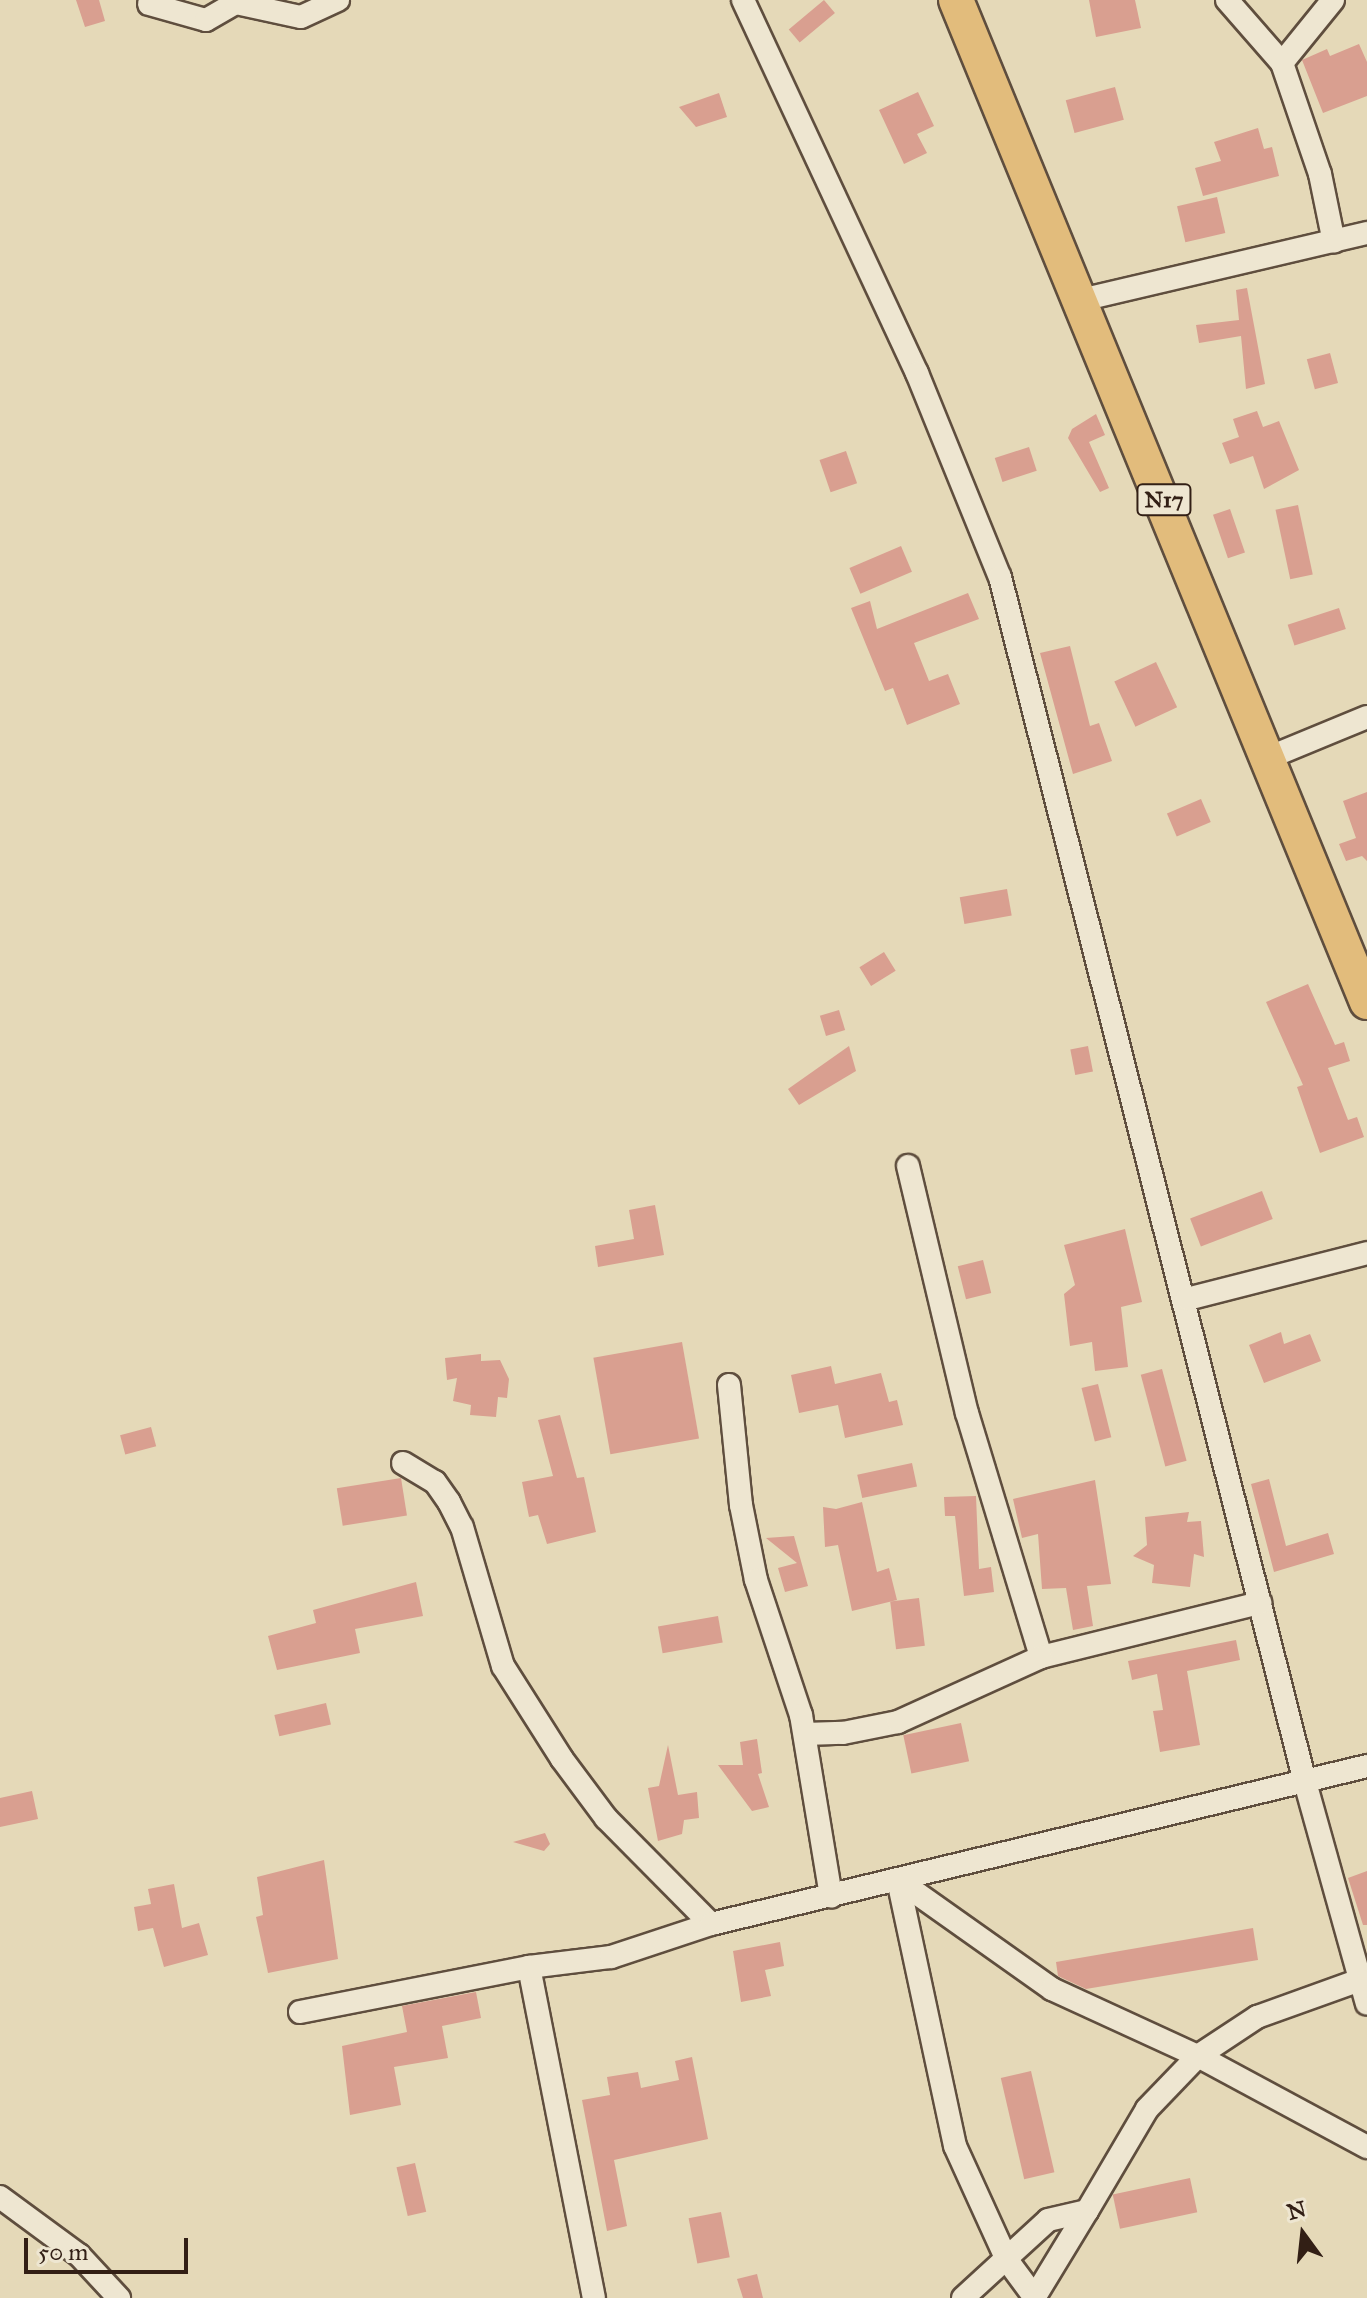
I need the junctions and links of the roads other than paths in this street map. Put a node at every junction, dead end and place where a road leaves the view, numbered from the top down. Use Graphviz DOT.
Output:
graph roads {
  1 [pos="338,0"];
  2 [pos="743,0"];
  3 [pos="956,0"];
  4 [pos="1227,0"];
  5 [pos="1333,0"];
  6 [pos="149,4"];
  7 [pos="1282,63"];
  8 [pos="1367,233"];
  9 [pos="1334,242"];
  10 [pos="1081,300"];
  11 [pos="1367,717"];
  12 [pos="1270,757"];
  13 [pos="1367,1002"];
  14 [pos="908,1166"];
  15 [pos="1367,1253"];
  16 [pos="1187,1299"];
  17 [pos="729,1385"];
  18 [pos="403,1463"];
  19 [pos="1260,1603"];
  20 [pos="1041,1657"];
  21 [pos="805,1734"];
  22 [pos="1367,1766"];
  23 [pos="1305,1782"];
  24 [pos="898,1880"];
  25 [pos="831,1897"];
  26 [pos="711,1924"];
  27 [pos="529,1967"];
  28 [pos="1360,1980"];
  29 [pos="1367,2004"];
  30 [pos="300,2012"];
  31 [pos="1198,2056"];
  32 [pos="1367,2147"];
  33 [pos="0,2197"];
  34 [pos="1087,2211"];
  35 [pos="1007,2260"];
  36 [pos="1034,2296"];
  37 [pos="119,2298"];
  38 [pos="594,2298"];
  39 [pos="963,2298"];
  1 -- 6 [label="street"];
  2 -- 16 [label="street"];
  3 -- 10 [label="main road, N17"];
  4 -- 7 [label="street"];
  5 -- 7 [label="street"];
  7 -- 9 [label="street"];
  8 -- 9 [label="street"];
  9 -- 10 [label="street"];
  10 -- 12 [label="main road, N17"];
  11 -- 12 [label="street"];
  12 -- 13 [label="main road, N17"];
  14 -- 20 [label="street"];
  15 -- 16 [label="street"];
  16 -- 19 [label="street"];
  17 -- 21 [label="street"];
  18 -- 26 [label="street"];
  19 -- 20 [label="street"];
  19 -- 23 [label="street"];
  20 -- 21 [label="street"];
  21 -- 25 [label="street"];
  22 -- 23 [label="street"];
  23 -- 24 [label="street"];
  23 -- 28 [label="street"];
  24 -- 25 [label="street"];
  24 -- 31 [label="street"];
  24 -- 35 [label="street"];
  25 -- 26 [label="street"];
  26 -- 27 [label="street"];
  27 -- 30 [label="street"];
  27 -- 38 [label="street"];
  28 -- 29 [label="street"];
  28 -- 31 [label="street"];
  31 -- 32 [label="street"];
  31 -- 34 [label="street"];
  33 -- 37 [label="street"];
  34 -- 35 [label="street"];
  34 -- 36 [label="street"];
  35 -- 36 [label="street"];
  35 -- 39 [label="street"];
}
